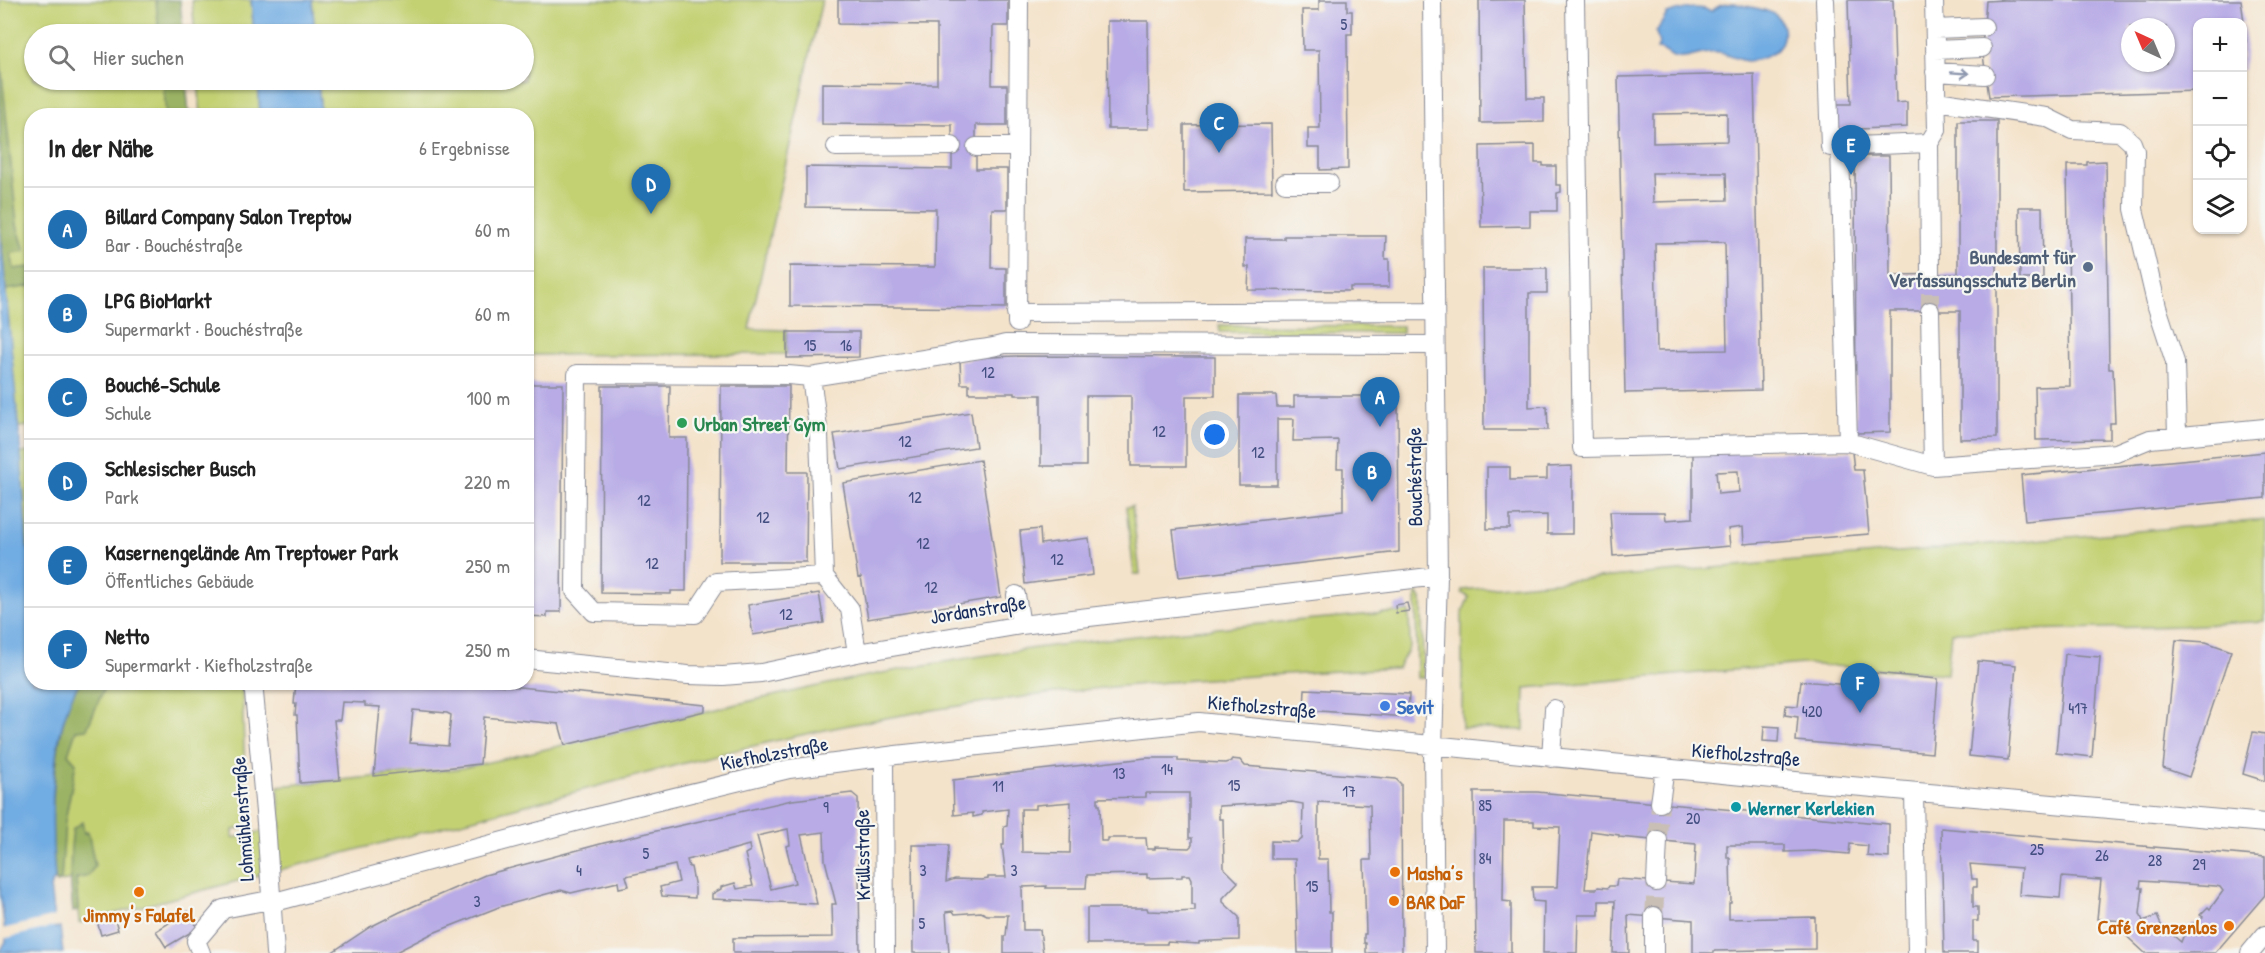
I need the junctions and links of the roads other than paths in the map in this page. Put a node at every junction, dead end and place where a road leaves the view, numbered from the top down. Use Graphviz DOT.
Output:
graph roads {
  1 [pos="1019,0"];
  2 [pos="1432,0"];
  3 [pos="1575,0"];
  4 [pos="1825,0"];
  5 [pos="1934,0"];
  6 [pos="1984,27"];
  7 [pos="1935,29"];
  8 [pos="1982,48"];
  9 [pos="1935,50"];
  10 [pos="1935,72"];
  11 [pos="1985,75"];
  12 [pos="1936,101"];
  13 [pos="1929,143"];
  14 [pos="952,146"];
  15 [pos="1840,146"];
  16 [pos="836,147"];
  17 [pos="976,147"];
  18 [pos="1017,147"];
  19 [pos="1286,183"];
  20 [pos="1329,183"];
  21 [pos="1930,274"];
  22 [pos="1435,311"];
  23 [pos="1930,311"];
  24 [pos="1435,345"];
  25 [pos="811,377"];
  26 [pos="2265,428"];
  27 [pos="2177,436"];
  28 [pos="1848,442"];
  29 [pos="1933,466"];
  30 [pos="824,576"];
  31 [pos="1438,576"];
  32 [pos="1016,595"];
  33 [pos="1021,625"];
  34 [pos="857,653"];
  35 [pos="534,660"];
  36 [pos="255,690"];
  37 [pos="1554,709"];
  38 [pos="1433,747"];
  39 [pos="884,757"];
  40 [pos="1551,758"];
  41 [pos="1665,768"];
  42 [pos="1914,792"];
  43 [pos="1660,803"];
  44 [pos="2265,823"];
  45 [pos="1658,840"];
  46 [pos="1656,882"];
  47 [pos="271,903"];
  48 [pos="1653,916"];
  49 [pos="2265,935"];
  50 [pos="201,953"];
  51 [pos="275,953"];
  52 [pos="885,953"];
  53 [pos="1435,953"];
  54 [pos="1654,953"];
  55 [pos="1917,953"];
  56 [pos="2250,953"];
  1 -- 18 [label="street"];
  2 -- 22 [label="street, Bouchéstraße"];
  3 -- 28 [label="street"];
  4 -- 15 [label="street"];
  5 -- 7 [label="street"];
  6 -- 7 [label="street"];
  7 -- 9 [label="street"];
  8 -- 9 [label="street"];
  9 -- 10 [label="street"];
  10 -- 11 [label="street, one-way"];
  10 -- 12 [label="street"];
  12 -- 13 [label="street"];
  12 -- 27 [label="street"];
  13 -- 15 [label="street"];
  13 -- 21 [label="street"];
  14 -- 16 [label="street"];
  15 -- 28 [label="street"];
  17 -- 18 [label="street"];
  18 -- 22 [label="street"];
  19 -- 20 [label="street"];
  22 -- 24 [label="street, Bouchéstraße"];
  23 -- 29 [label="street"];
  24 -- 25 [label="street"];
  24 -- 31 [label="street, Bouchéstraße"];
  25 -- 30 [label="street"];
  25 -- 30 [label="street"];
  26 -- 27 [label="street"];
  27 -- 29 [label="street"];
  28 -- 29 [label="street"];
  30 -- 34 [label="street"];
  31 -- 33 [label="street, Jordanstraße"];
  31 -- 38 [label="street, Bouchéstraße"];
  32 -- 33 [label="street"];
  33 -- 34 [label="street, Jordanstraße"];
  34 -- 35 [label="street, Jordanstraße"];
  36 -- 47 [label="street, Lohmühlenstraße"];
  37 -- 40 [label="street"];
  38 -- 39 [label="street, Kiefholzstraße"];
  38 -- 40 [label="street, Kiefholzstraße"];
  38 -- 53 [label="street, Bouchéstraße"];
  39 -- 47 [label="street, Kiefholzstraße"];
  39 -- 52 [label="street, Krüllsstraße"];
  40 -- 41 [label="street, Kiefholzstraße"];
  41 -- 42 [label="street, Kiefholzstraße"];
  41 -- 43 [label="street"];
  42 -- 44 [label="street, Kiefholzstraße"];
  42 -- 55 [label="street"];
  45 -- 46 [label="street"];
  47 -- 50 [label="street, Kiefholzstraße"];
  47 -- 51 [label="street, Lohmühlenstraße"];
  48 -- 54 [label="street"];
  49 -- 56 [label="street"];
}
